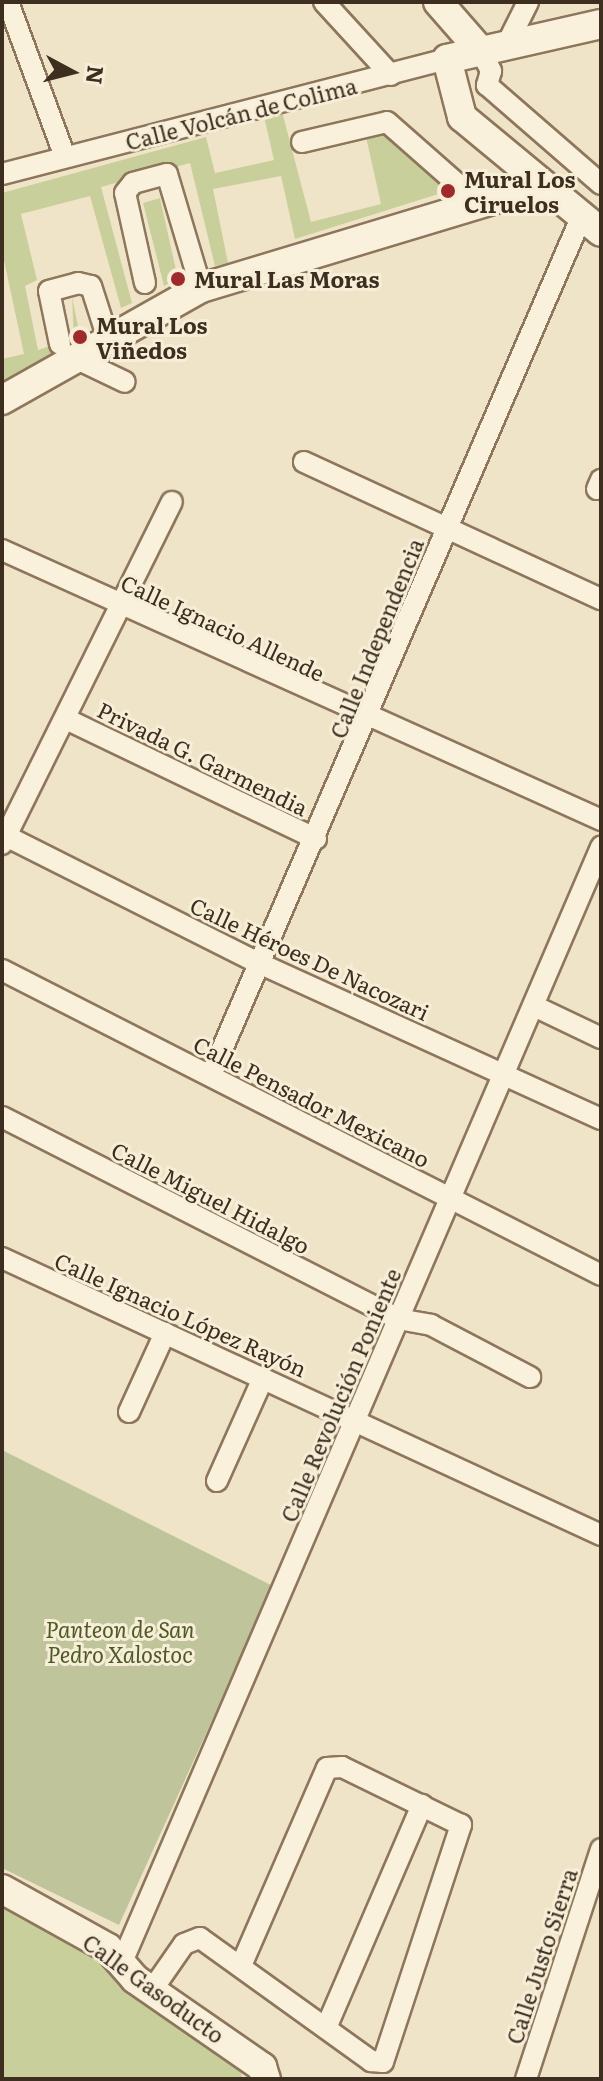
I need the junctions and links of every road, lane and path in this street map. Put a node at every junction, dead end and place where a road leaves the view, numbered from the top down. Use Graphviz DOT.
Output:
graph roads {
  1 [pos="8,2"];
  2 [pos="324,2"];
  3 [pos="438,2"];
  4 [pos="528,2"];
  5 [pos="601,24"];
  6 [pos="507,44"];
  7 [pos="480,50"];
  8 [pos="447,59"];
  9 [pos="391,75"];
  10 [pos="302,142"];
  11 [pos="65,157"];
  12 [pos="2,174"];
  13 [pos="601,184"];
  14 [pos="542,185"];
  15 [pos="479,203"];
  16 [pos="591,225"];
  17 [pos="145,283"];
  18 [pos="201,288"];
  19 [pos="108,339"];
  20 [pos="68,351"];
  21 [pos="125,382"];
  22 [pos="2,400"];
  23 [pos="304,462"];
  24 [pos="172,502"];
  25 [pos="448,525"];
  26 [pos="2,550"];
  27 [pos="601,599"];
  28 [pos="123,607"];
  29 [pos="68,720"];
  30 [pos="369,722"];
  31 [pos="601,820"];
  32 [pos="3,838"];
  33 [pos="316,839"];
  34 [pos="601,847"];
  35 [pos="263,965"];
  36 [pos="2,970"];
  37 [pos="534,1006"];
  38 [pos="601,1038"];
  39 [pos="506,1074"];
  40 [pos="211,1075"];
  41 [pos="2,1117"];
  42 [pos="601,1119"];
  43 [pos="451,1199"];
  44 [pos="2,1258"];
  45 [pos="601,1275"];
  46 [pos="398,1319"];
  47 [pos="165,1333"];
  48 [pos="530,1377"];
  49 [pos="263,1378"];
  50 [pos="129,1412"];
  51 [pos="355,1420"];
  52 [pos="217,1481"];
  53 [pos="601,1535"];
  54 [pos="422,1805"];
  55 [pos="601,1849"];
  56 [pos="2,1889"];
  57 [pos="122,1962"];
  58 [pos="241,1966"];
  59 [pos="152,1990"];
  60 [pos="326,2028"];
  61 [pos="269,2075"];
  62 [pos="526,2079"];
  1 -- 11 [label="street"];
  2 -- 9 [label="street"];
  3 -- 7 [label="main road"];
  4 -- 6 [label="street"];
  5 -- 6 [label="main road, Calle Volcán de Colima"];
  6 -- 7 [label="main road, Calle Volcán de Colima"];
  7 -- 8 [label="main road, Calle Volcán de Colima"];
  7 -- 13 [label="street"];
  8 -- 9 [label="street, Calle Volcán de Colima"];
  8 -- 14 [label="main road"];
  9 -- 11 [label="street, Calle Volcán de Colima"];
  10 -- 15 [label="street"];
  11 -- 12 [label="street, Calle Volcán de Colima"];
  14 -- 15 [label="main road"];
  14 -- 16 [label="main road"];
  15 -- 18 [label="main road"];
  16 -- 25 [label="street, Calle Independencia"];
  17 -- 18 [label="street"];
  18 -- 19 [label="main road"];
  19 -- 20 [label="main road"];
  19 -- 20 [label="street"];
  20 -- 21 [label="street"];
  20 -- 22 [label="main road"];
  23 -- 25 [label="street"];
  24 -- 28 [label="street"];
  25 -- 27 [label="street"];
  25 -- 30 [label="street, Calle Independencia"];
  26 -- 28 [label="street, Calle Ignacio Allende"];
  28 -- 29 [label="street"];
  28 -- 30 [label="street, Calle Ignacio Allende"];
  29 -- 32 [label="street"];
  29 -- 33 [label="street, Privada G. Garmendia"];
  30 -- 31 [label="street, Calle Ignacio Allende"];
  30 -- 33 [label="street, Calle Independencia"];
  32 -- 35 [label="street, Calle Héroes De Nacozari"];
  33 -- 35 [label="street, Calle Independencia"];
  34 -- 37 [label="street, Calle Revolución Poniente"];
  35 -- 39 [label="street, Calle Héroes De Nacozari"];
  35 -- 40 [label="street, Calle Independencia"];
  36 -- 40 [label="street, Calle Pensador Mexicano"];
  37 -- 38 [label="street"];
  37 -- 39 [label="street, Calle Revolución Poniente"];
  39 -- 42 [label="street, Calle Héroes De Nacozari"];
  39 -- 43 [label="street, Calle Revolución Poniente"];
  40 -- 43 [label="street, Calle Pensador Mexicano"];
  41 -- 46 [label="street, Calle Miguel Hidalgo"];
  43 -- 45 [label="street, Calle Pensador Mexicano"];
  43 -- 46 [label="street, Calle Revolución Poniente"];
  44 -- 47 [label="street, Calle Ignacio López Rayón"];
  46 -- 48 [label="street, Calle Miguel Hidalgo"];
  46 -- 51 [label="street, Calle Revolución Poniente"];
  47 -- 49 [label="street, Calle Ignacio López Rayón"];
  47 -- 50 [label="street"];
  49 -- 51 [label="street, Calle Ignacio López Rayón"];
  49 -- 52 [label="street"];
  51 -- 53 [label="street, Calle Ignacio López Rayón"];
  51 -- 57 [label="street, Calle Revolución Poniente"];
  54 -- 58 [label="street"];
  54 -- 60 [label="street"];
  54 -- 60 [label="street"];
  55 -- 62 [label="street, Calle Justo Sierra"];
  56 -- 57 [label="main road, Calle Gasoducto"];
  57 -- 59 [label="main road, Calle Gasoducto"];
  58 -- 59 [label="street"];
  58 -- 60 [label="street"];
  59 -- 61 [label="main road, Calle Gasoducto"];
}
